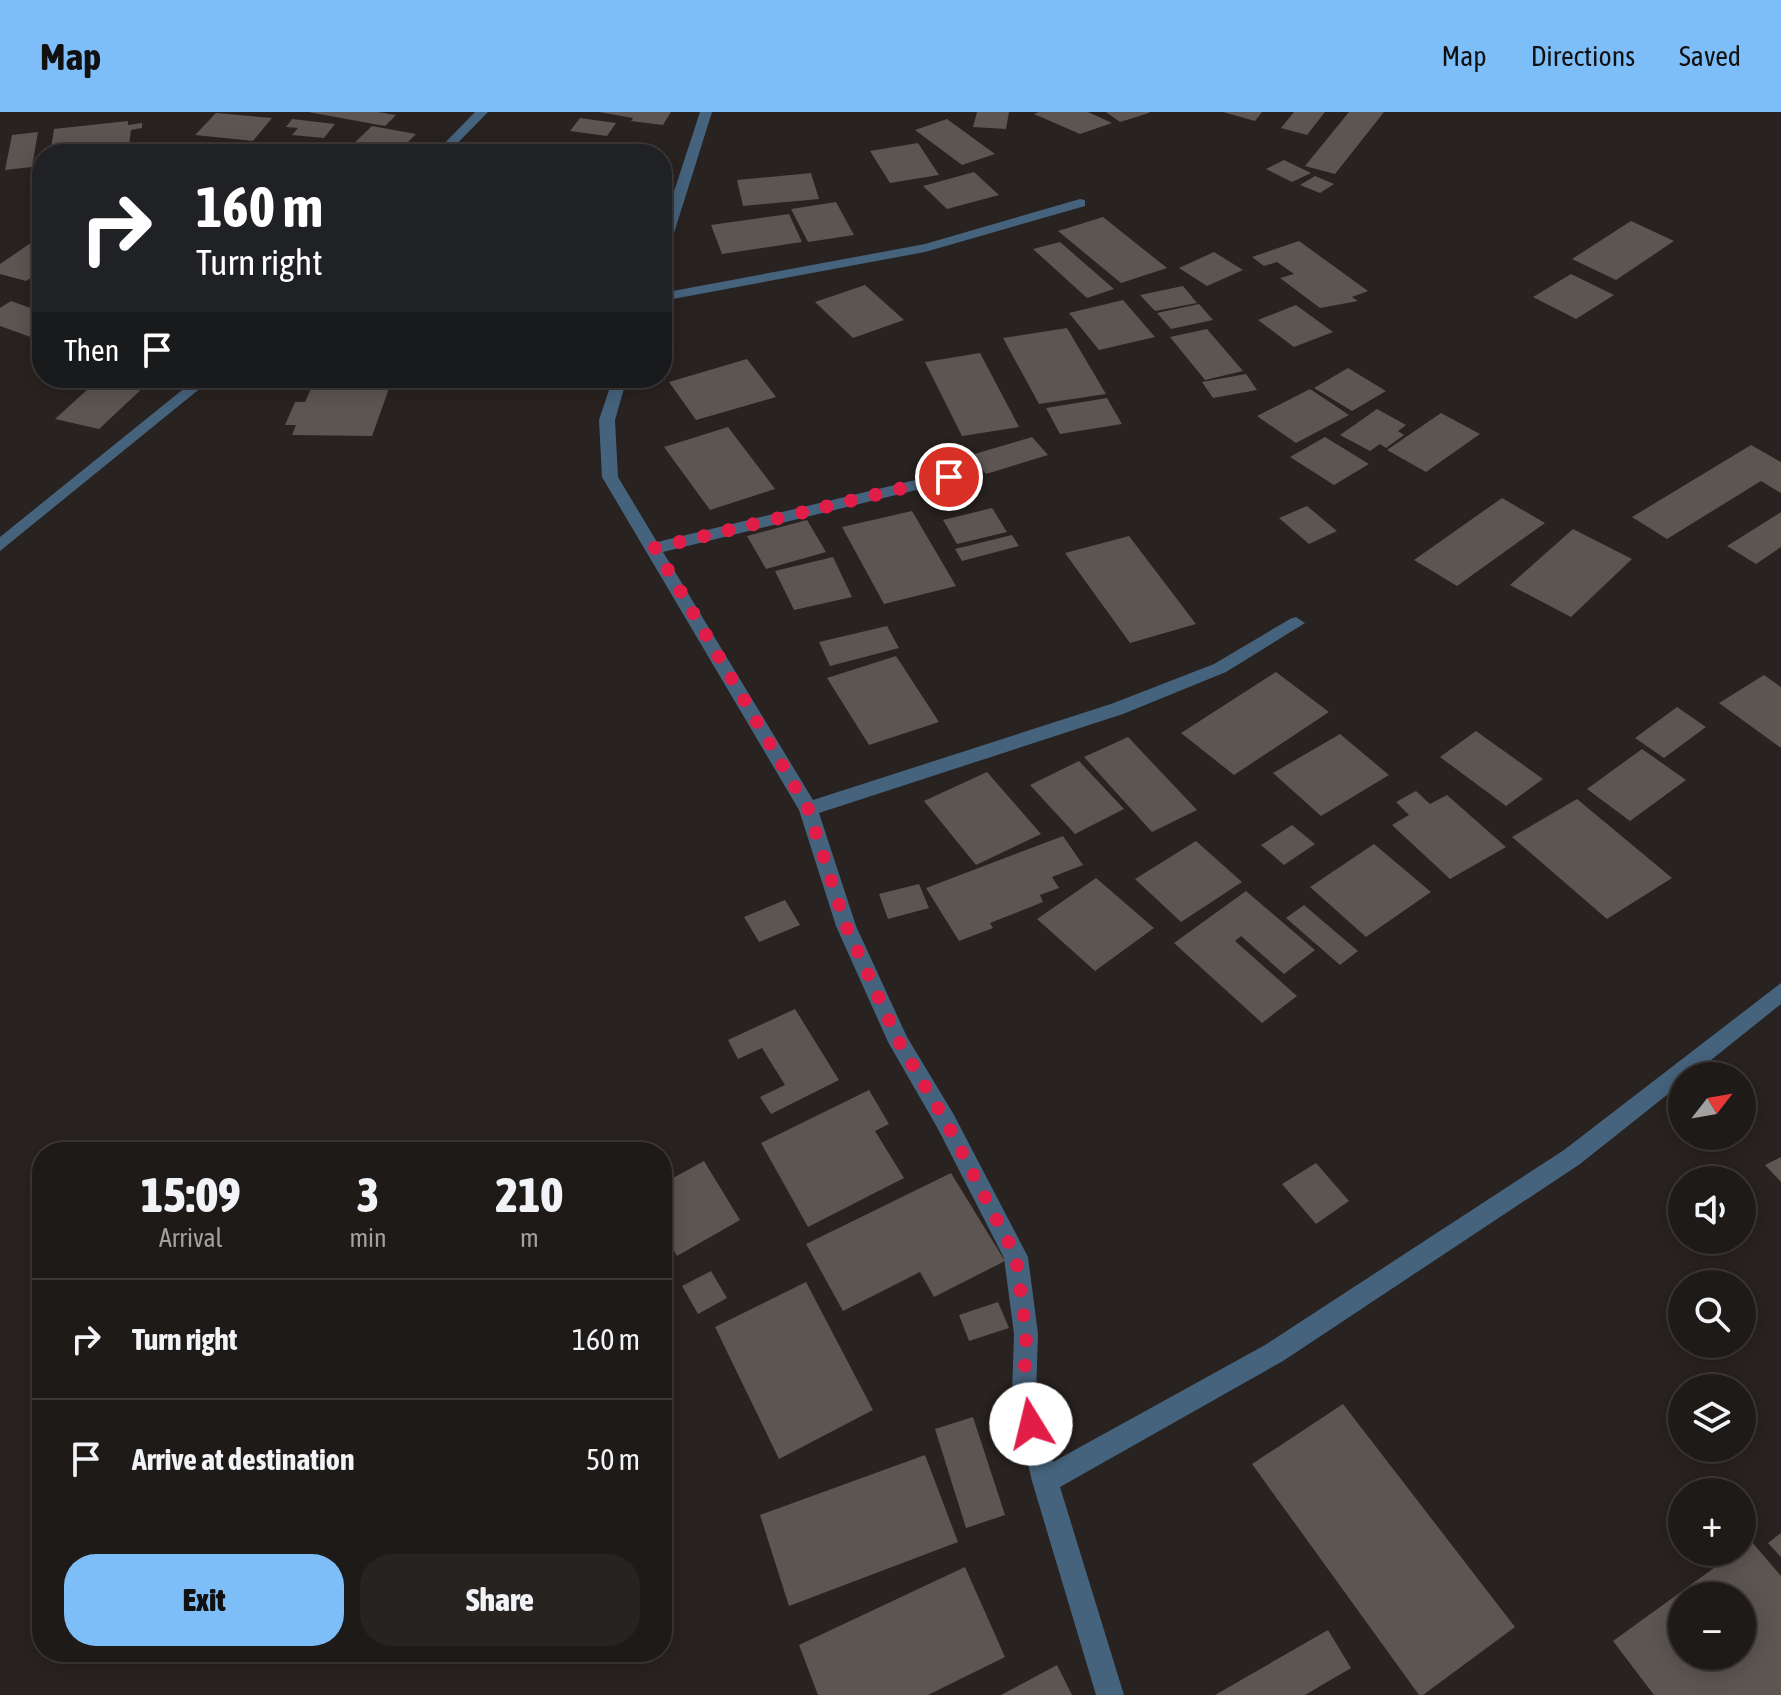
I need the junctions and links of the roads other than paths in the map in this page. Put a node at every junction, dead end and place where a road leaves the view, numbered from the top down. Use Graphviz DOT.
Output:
graph roads {
  1 [pos="482,112"];
  2 [pos="706,112"];
  3 [pos="450,144"];
  4 [pos="1080,203"];
  5 [pos="672,218"];
  6 [pos="672,295"];
  7 [pos="194,388"];
  8 [pos="617,388"];
  9 [pos="949,477"];
  10 [pos="0,546"];
  11 [pos="655,548"];
  12 [pos="1296,623"];
  13 [pos="808,809"];
  14 [pos="1781,992"];
  15 [pos="1045,1481"];
  16 [pos="1110,1695"];
  1 -- 3 [label="street"];
  2 -- 5 [label="street"];
  4 -- 6 [label="street"];
  7 -- 10 [label="street"];
  8 -- 11 [label="street"];
  9 -- 11 [label="street"];
  11 -- 13 [label="street"];
  12 -- 13 [label="street"];
  13 -- 15 [label="street"];
  14 -- 15 [label="street"];
  15 -- 16 [label="street"];
}
